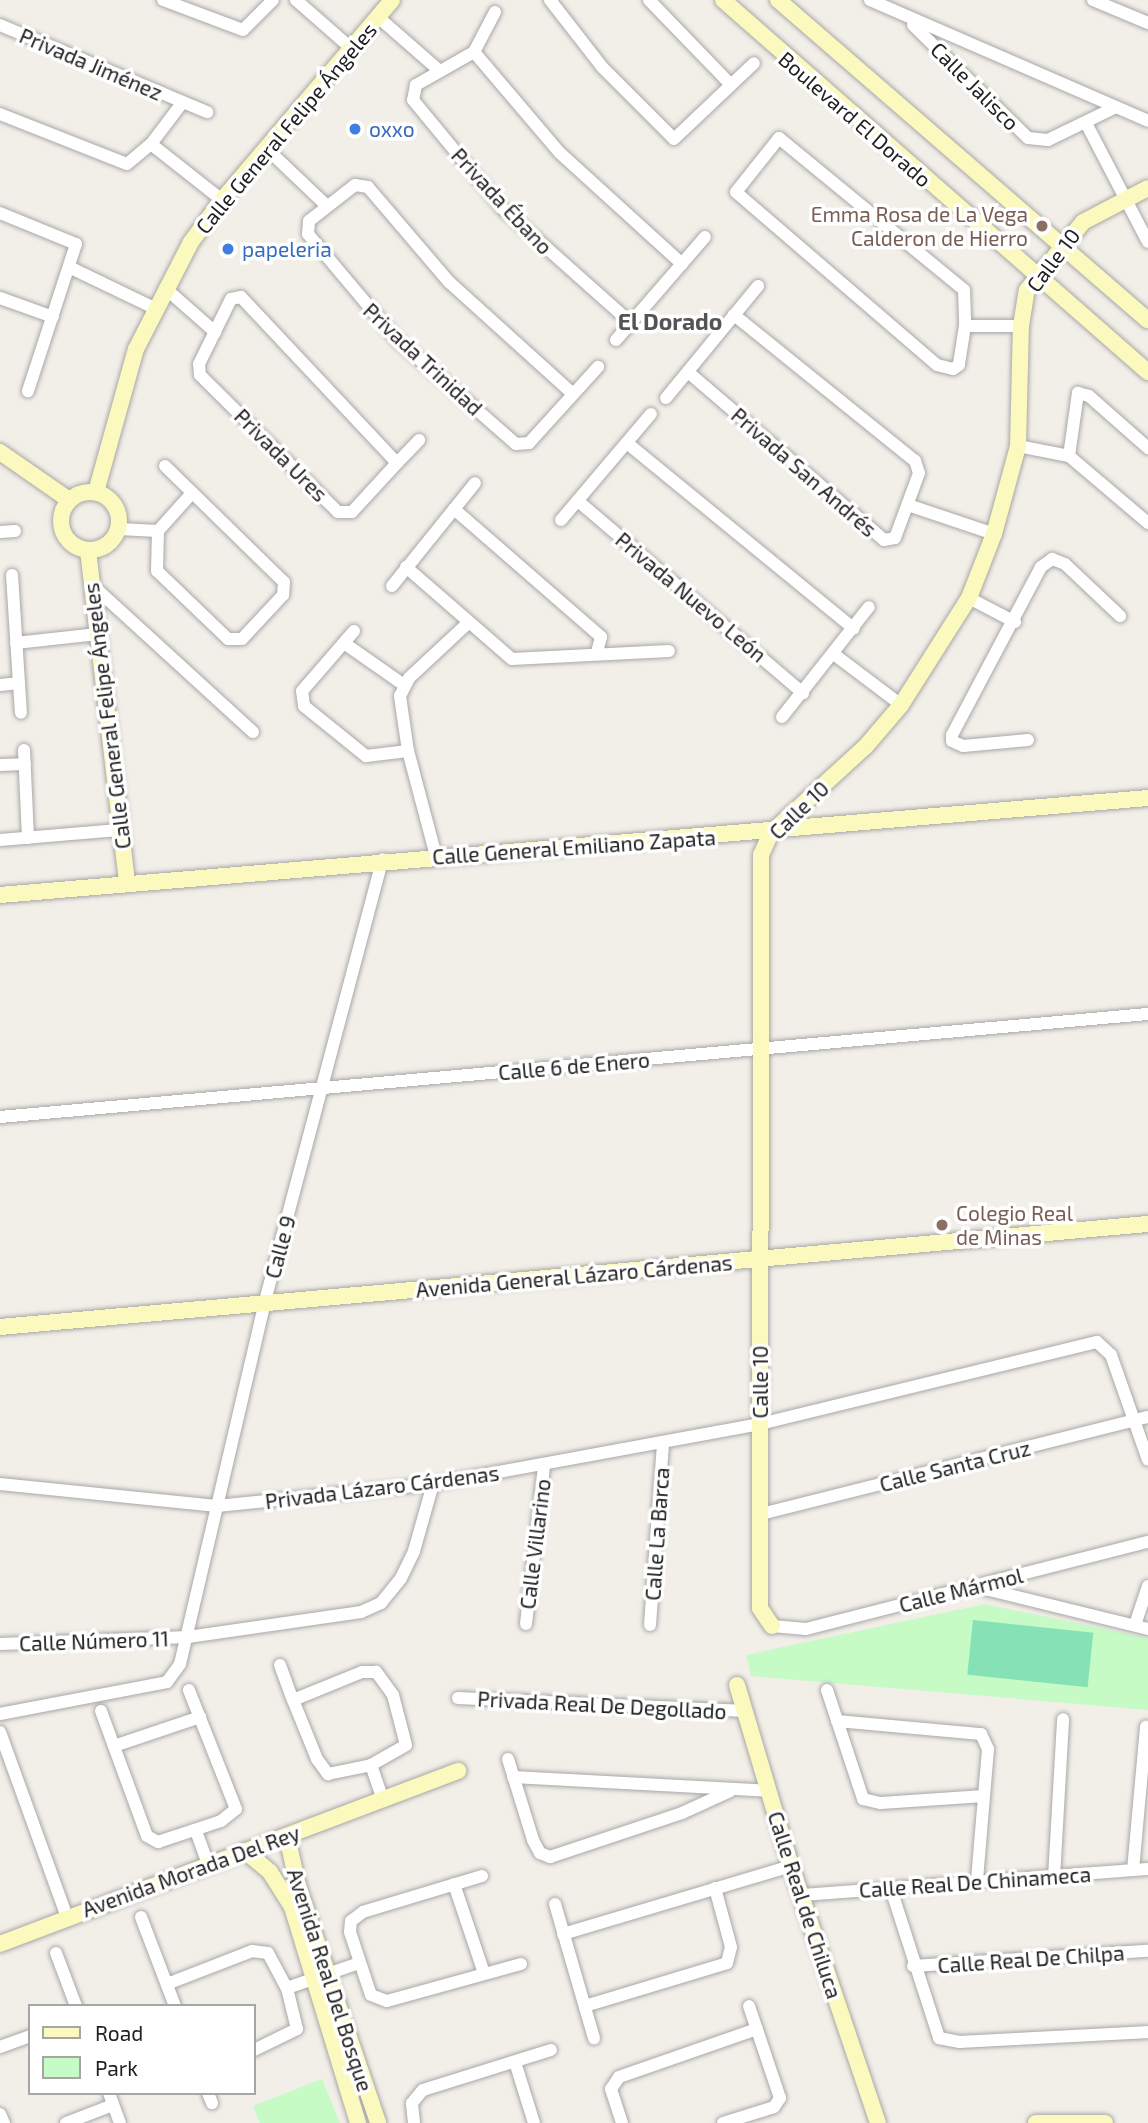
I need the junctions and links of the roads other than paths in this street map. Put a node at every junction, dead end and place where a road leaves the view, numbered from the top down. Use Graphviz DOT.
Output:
graph roads {
  1 [pos="163,0"];
  2 [pos="273,0"];
  3 [pos="296,0"];
  4 [pos="392,0"];
  5 [pos="550,0"];
  6 [pos="649,0"];
  7 [pos="723,0"];
  8 [pos="779,0"];
  9 [pos="870,0"];
  10 [pos="1093,0"];
  11 [pos="495,12"];
  12 [pos="378,17"];
  13 [pos="908,20"];
  14 [pos="1148,23"];
  15 [pos="0,25"];
  16 [pos="352,49"];
  17 [pos="474,52"];
  18 [pos="754,62"];
  19 [pos="440,71"];
  20 [pos="730,84"];
  21 [pos="182,103"];
  22 [pos="1114,108"];
  23 [pos="207,112"];
  24 [pos="0,114"];
  25 [pos="1148,121"];
  26 [pos="1086,124"];
  27 [pos="151,144"];
  28 [pos="266,148"];
  29 [pos="1148,188"];
  30 [pos="1125,198"];
  31 [pos="222,200"];
  32 [pos="327,206"];
  33 [pos="0,213"];
  34 [pos="705,237"];
  35 [pos="1148,242"];
  36 [pos="1061,244"];
  37 [pos="682,264"];
  38 [pos="71,268"];
  39 [pos="1036,275"];
  40 [pos="758,286"];
  41 [pos="165,288"];
  42 [pos="0,298"];
  43 [pos="154,307"];
  44 [pos="734,315"];
  45 [pos="53,317"];
  46 [pos="1148,320"];
  47 [pos="631,323"];
  48 [pos="965,326"];
  49 [pos="1021,326"];
  50 [pos="215,332"];
  51 [pos="616,340"];
  52 [pos="598,367"];
  53 [pos="688,372"];
  54 [pos="1148,372"];
  55 [pos="28,391"];
  56 [pos="573,394"];
  57 [pos="666,398"];
  58 [pos="651,414"];
  59 [pos="419,440"];
  60 [pos="627,443"];
  61 [pos="1018,446"];
  62 [pos="1148,448"];
  63 [pos="0,452"];
  64 [pos="1069,456"];
  65 [pos="397,463"];
  66 [pos="165,466"];
  67 [pos="475,483"];
  68 [pos="96,492"];
  69 [pos="192,493"];
  70 [pos="69,500"];
  71 [pos="578,501"];
  72 [pos="908,505"];
  73 [pos="454,509"];
  74 [pos="562,520"];
  75 [pos="1148,523"];
  76 [pos="119,529"];
  77 [pos="15,531"];
  78 [pos="158,531"];
  79 [pos="0,532"];
  80 [pos="994,534"];
  81 [pos="88,550"];
  82 [pos="406,567"];
  83 [pos="12,575"];
  84 [pos="92,585"];
  85 [pos="392,586"];
  86 [pos="969,597"];
  87 [pos="14,607"];
  88 [pos="869,607"];
  89 [pos="0,608"];
  90 [pos="1120,616"];
  91 [pos="1014,622"];
  92 [pos="467,624"];
  93 [pos="854,629"];
  94 [pos="354,631"];
  95 [pos="98,634"];
  96 [pos="16,642"];
  97 [pos="344,643"];
  98 [pos="669,651"];
  99 [pos="597,652"];
  100 [pos="835,654"];
  101 [pos="19,682"];
  102 [pos="0,685"];
  103 [pos="404,685"];
  104 [pos="803,693"];
  105 [pos="901,705"];
  106 [pos="21,713"];
  107 [pos="782,718"];
  108 [pos="253,732"];
  109 [pos="1028,740"];
  110 [pos="24,750"];
  111 [pos="408,751"];
  112 [pos="25,764"];
  113 [pos="0,765"];
  114 [pos="1148,798"];
  115 [pos="119,830"];
  116 [pos="771,833"];
  117 [pos="28,838"];
  118 [pos="0,840"];
  119 [pos="436,856"];
  120 [pos="383,859"];
  121 [pos="127,883"];
  122 [pos="0,895"];
  123 [pos="1148,1014"];
  124 [pos="759,1051"];
  125 [pos="323,1088"];
  126 [pos="0,1117"];
  127 [pos="1148,1224"];
  128 [pos="760,1261"];
  129 [pos="265,1301"];
  130 [pos="0,1326"];
  131 [pos="1148,1417"];
  132 [pos="1134,1421"];
  133 [pos="760,1424"];
  134 [pos="663,1442"];
  135 [pos="1148,1460"];
  136 [pos="544,1465"];
  137 [pos="0,1483"];
  138 [pos="433,1484"];
  139 [pos="217,1506"];
  140 [pos="761,1514"];
  141 [pos="1148,1542"];
  142 [pos="1148,1586"];
  143 [pos="977,1587"];
  144 [pos="526,1624"];
  145 [pos="650,1625"];
  146 [pos="1135,1625"];
  147 [pos="772,1626"];
  148 [pos="1148,1629"];
  149 [pos="188,1637"];
  150 [pos="0,1644"];
  151 [pos="280,1665"];
  152 [pos="737,1685"];
  153 [pos="189,1690"];
  154 [pos="827,1690"];
  155 [pos="458,1698"];
  156 [pos="293,1700"];
  157 [pos="101,1712"];
  158 [pos="746,1712"];
  159 [pos="0,1714"];
  160 [pos="200,1717"];
  161 [pos="1063,1719"];
  162 [pos="837,1721"];
  163 [pos="1146,1727"];
  164 [pos="0,1732"];
  165 [pos="114,1746"];
  166 [pos="508,1759"];
  167 [pos="371,1765"];
  168 [pos="458,1771"];
  169 [pos="513,1777"];
  170 [pos="730,1791"];
  171 [pos="768,1791"];
  172 [pos="985,1796"];
  173 [pos="383,1800"];
  174 [pos="196,1831"];
  175 [pos="287,1836"];
  176 [pos="245,1851"];
  177 [pos="208,1864"];
  178 [pos="791,1866"];
  179 [pos="1148,1869"];
  180 [pos="1133,1870"];
  181 [pos="482,1876"];
  182 [pos="1054,1877"];
  183 [pos="977,1880"];
  184 [pos="454,1884"];
  185 [pos="890,1886"];
  186 [pos="715,1888"];
  187 [pos="802,1895"];
  188 [pos="555,1904"];
  189 [pos="67,1917"];
  190 [pos="141,1917"];
  191 [pos="564,1934"];
  192 [pos="0,1944"];
  193 [pos="1148,1951"];
  194 [pos="56,1953"];
  195 [pos="359,1963"];
  196 [pos="521,1964"];
  197 [pos="913,1966"];
  198 [pos="484,1973"];
  199 [pos="323,1974"];
  200 [pos="167,1984"];
  201 [pos="287,1988"];
  202 [pos="75,2004"];
  203 [pos="174,2004"];
  204 [pos="585,2006"];
  205 [pos="749,2006"];
  206 [pos="757,2029"];
  207 [pos="1148,2032"];
  208 [pos="28,2037"];
  209 [pos="594,2038"];
  210 [pos="0,2047"];
  211 [pos="256,2049"];
  212 [pos="551,2050"];
  213 [pos="515,2062"];
  214 [pos="111,2099"];
  215 [pos="0,2114"];
  216 [pos="4,2123"];
  217 [pos="66,2123"];
  218 [pos="120,2123"];
  219 [pos="358,2123"];
  220 [pos="378,2123"];
  221 [pos="414,2123"];
  222 [pos="534,2123"];
  223 [pos="622,2123"];
  224 [pos="723,2123"];
  225 [pos="878,2123"];
  226 [pos="1036,2123"];
  227 [pos="1105,2123"];
  1 -- 2 [label="street"];
  3 -- 16 [label="street"];
  4 -- 12 [label="street, Calle General Felipe Ángeles"];
  5 -- 20 [label="street"];
  6 -- 20 [label="street"];
  7 -- 39 [label="street, Boulevard El Dorado"];
  8 -- 36 [label="street, Boulevard El Dorado"];
  9 -- 13 [label="street, Calle Jalisco"];
  10 -- 14 [label="street"];
  11 -- 17 [label="street"];
  12 -- 16 [label="street, Calle General Felipe Ángeles"];
  12 -- 19 [label="street"];
  13 -- 22 [label="street, Calle Jalisco"];
  13 -- 26 [label="street, Calle Jalisco"];
  15 -- 21 [label="street, Privada Jiménez"];
  16 -- 28 [label="street, Calle General Felipe Ángeles"];
  17 -- 19 [label="street, Privada Ébano"];
  17 -- 37 [label="street"];
  18 -- 20 [label="street"];
  19 -- 47 [label="street, Privada Ébano"];
  21 -- 23 [label="street, Privada Jiménez"];
  21 -- 27 [label="street, Privada Jiménez"];
  22 -- 25 [label="street, Calle Jalisco"];
  22 -- 26 [label="street, Calle Jalisco"];
  24 -- 27 [label="street, Privada Jiménez"];
  26 -- 30 [label="street"];
  27 -- 31 [label="street"];
  28 -- 31 [label="street, Calle General Felipe Ángeles"];
  28 -- 32 [label="street"];
  29 -- 30 [label="street, Calle 10"];
  30 -- 35 [label="street"];
  30 -- 36 [label="street, Calle 10"];
  31 -- 41 [label="street, Calle General Felipe Ángeles"];
  32 -- 56 [label="street, Privada Trinidad"];
  32 -- 56 [label="street, Privada Trinidad"];
  33 -- 38 [label="street"];
  34 -- 37 [label="street"];
  36 -- 39 [label="street, Calle 10"];
  36 -- 46 [label="street, Boulevard El Dorado"];
  37 -- 47 [label="street"];
  38 -- 43 [label="street"];
  38 -- 45 [label="street"];
  39 -- 49 [label="street, Calle 10"];
  39 -- 54 [label="street, Boulevard El Dorado"];
  40 -- 44 [label="street"];
  41 -- 43 [label="street, Calle General Felipe Ángeles"];
  41 -- 50 [label="street"];
  42 -- 45 [label="street"];
  43 -- 68 [label="street, Calle General Felipe Ángeles"];
  44 -- 53 [label="street"];
  44 -- 72 [label="street, Privada San Andrés"];
  45 -- 55 [label="street"];
  47 -- 51 [label="street"];
  48 -- 48 [label="street"];
  48 -- 49 [label="street"];
  49 -- 61 [label="street, Calle 10"];
  50 -- 65 [label="street, Privada Ures"];
  50 -- 65 [label="street, Privada Ures"];
  52 -- 56 [label="street, Privada Trinidad"];
  53 -- 57 [label="street"];
  53 -- 72 [label="street, Privada San Andrés"];
  58 -- 60 [label="street"];
  59 -- 65 [label="street, Privada Ures"];
  60 -- 71 [label="street"];
  60 -- 93 [label="street"];
  61 -- 64 [label="street"];
  61 -- 80 [label="street, Calle 10"];
  62 -- 64 [label="street"];
  63 -- 70 [label="street"];
  64 -- 75 [label="street"];
  66 -- 69 [label="street"];
  67 -- 73 [label="street"];
  68 -- 70 [label="street"];
  68 -- 76 [label="street"];
  69 -- 78 [label="street"];
  69 -- 78 [label="street"];
  70 -- 81 [label="street"];
  71 -- 74 [label="street"];
  71 -- 104 [label="street, Privada Nuevo León"];
  72 -- 80 [label="street"];
  73 -- 82 [label="street"];
  73 -- 99 [label="street"];
  76 -- 78 [label="street"];
  76 -- 81 [label="street"];
  77 -- 79 [label="street"];
  80 -- 86 [label="street, Calle 10"];
  81 -- 84 [label="street, Calle General Felipe Ángeles"];
  82 -- 85 [label="street"];
  82 -- 92 [label="street"];
  83 -- 87 [label="street"];
  84 -- 95 [label="street, Calle General Felipe Ángeles"];
  84 -- 108 [label="street"];
  86 -- 91 [label="street"];
  86 -- 105 [label="street, Calle 10"];
  87 -- 89 [label="street"];
  87 -- 96 [label="street"];
  88 -- 93 [label="street"];
  90 -- 91 [label="street"];
  91 -- 109 [label="street"];
  92 -- 99 [label="street"];
  92 -- 103 [label="street"];
  93 -- 100 [label="street"];
  94 -- 97 [label="street"];
  95 -- 96 [label="street"];
  95 -- 115 [label="street, Calle General Felipe Ángeles"];
  96 -- 101 [label="street"];
  97 -- 103 [label="street"];
  97 -- 111 [label="street"];
  98 -- 99 [label="street"];
  100 -- 104 [label="street"];
  100 -- 105 [label="street"];
  101 -- 102 [label="street"];
  101 -- 106 [label="street"];
  103 -- 111 [label="street"];
  104 -- 107 [label="street"];
  105 -- 116 [label="street, Calle 10"];
  110 -- 112 [label="street"];
  111 -- 119 [label="street"];
  112 -- 113 [label="street"];
  112 -- 117 [label="street"];
  114 -- 116 [label="street, Calle General Emiliano Zapata"];
  115 -- 117 [label="street"];
  115 -- 121 [label="street, Calle General Felipe Ángeles"];
  116 -- 119 [label="street, Calle General Emiliano Zapata"];
  116 -- 124 [label="street, Calle 10"];
  117 -- 118 [label="street"];
  119 -- 120 [label="street, Calle General Emiliano Zapata"];
  120 -- 121 [label="street, Calle General Emiliano Zapata"];
  120 -- 125 [label="street, Calle 9"];
  121 -- 122 [label="street, Calle General Emiliano Zapata"];
  123 -- 124 [label="street, Calle 6 de Enero"];
  124 -- 125 [label="street, Calle 6 de Enero"];
  124 -- 128 [label="street, Calle 10"];
  125 -- 126 [label="street, Calle 6 de Enero"];
  125 -- 129 [label="street, Calle 9"];
  127 -- 128 [label="street, Avenida General Lázaro Cárdenas"];
  128 -- 129 [label="street, Avenida General Lázaro Cárdenas"];
  128 -- 133 [label="street, Calle 10"];
  129 -- 130 [label="street, Avenida General Lázaro Cárdenas"];
  129 -- 139 [label="street, Calle 9"];
  131 -- 132 [label="street, Calle Santa Cruz"];
  132 -- 133 [label="street, Privada Lázaro Cárdenas"];
  132 -- 135 [label="street"];
  132 -- 140 [label="street, Calle Santa Cruz"];
  133 -- 134 [label="street, Privada Lázaro Cárdenas"];
  133 -- 140 [label="street, Calle 10"];
  134 -- 136 [label="street, Privada Lázaro Cárdenas"];
  134 -- 145 [label="street, Calle La Barca"];
  136 -- 138 [label="street, Privada Lázaro Cárdenas"];
  136 -- 144 [label="street, Calle Villarino"];
  137 -- 139 [label="street, Privada Lázaro Cárdenas"];
  138 -- 139 [label="street, Privada Lázaro Cárdenas"];
  138 -- 149 [label="street, Calle Número 11"];
  139 -- 149 [label="street, Calle 9"];
  140 -- 147 [label="street, Calle 10"];
  141 -- 143 [label="street, Calle Mármol"];
  142 -- 146 [label="street"];
  143 -- 146 [label="street"];
  143 -- 147 [label="street, Calle Mármol"];
  146 -- 148 [label="street"];
  149 -- 150 [label="street, Calle Número 11"];
  149 -- 159 [label="street, Calle 9"];
  151 -- 156 [label="street"];
  152 -- 158 [label="street, Calle Real de Chiluca"];
  153 -- 160 [label="street"];
  154 -- 162 [label="street"];
  155 -- 158 [label="street, Privada Real De Degollado"];
  156 -- 167 [label="street"];
  156 -- 167 [label="street"];
  157 -- 165 [label="street"];
  158 -- 171 [label="street, Calle Real de Chiluca"];
  160 -- 165 [label="street"];
  160 -- 174 [label="street"];
  161 -- 182 [label="street"];
  162 -- 172 [label="street"];
  162 -- 172 [label="street"];
  163 -- 180 [label="street"];
  164 -- 189 [label="street"];
  165 -- 174 [label="street"];
  166 -- 169 [label="street"];
  167 -- 173 [label="street"];
  168 -- 173 [label="street, Avenida Morada Del Rey"];
  169 -- 170 [label="street"];
  169 -- 170 [label="street"];
  170 -- 171 [label="street"];
  171 -- 178 [label="street, Calle Real de Chiluca"];
  172 -- 183 [label="street"];
  173 -- 175 [label="street, Avenida Morada Del Rey"];
  174 -- 177 [label="street"];
  175 -- 176 [label="street, Avenida Morada Del Rey"];
  175 -- 199 [label="street, Avenida Real Del Bosque"];
  176 -- 177 [label="street, Avenida Morada Del Rey"];
  176 -- 199 [label="street, Avenida Real Del Bosque"];
  177 -- 189 [label="street, Avenida Morada Del Rey"];
  178 -- 186 [label="street"];
  178 -- 187 [label="street, Calle Real de Chiluca"];
  179 -- 180 [label="street, Calle Real De Chinameca"];
  180 -- 182 [label="street, Calle Real De Chinameca"];
  181 -- 184 [label="street"];
  182 -- 183 [label="street, Calle Real De Chinameca"];
  183 -- 185 [label="street, Calle Real De Chinameca"];
  184 -- 195 [label="street"];
  184 -- 198 [label="street"];
  185 -- 187 [label="street, Calle Real De Chinameca"];
  185 -- 197 [label="street, Calle Real De Chilpa"];
  186 -- 191 [label="street"];
  186 -- 204 [label="street"];
  187 -- 225 [label="street, Calle Real de Chiluca"];
  188 -- 191 [label="street"];
  189 -- 192 [label="street, Avenida Morada Del Rey"];
  190 -- 200 [label="street"];
  191 -- 204 [label="street"];
  193 -- 197 [label="street, Calle Real De Chilpa"];
  194 -- 202 [label="street"];
  195 -- 198 [label="street"];
  195 -- 199 [label="street"];
  196 -- 198 [label="street"];
  197 -- 207 [label="street, Calle Real De Chilpa"];
  199 -- 201 [label="street"];
  199 -- 219 [label="street, Avenida Real Del Bosque"];
  199 -- 220 [label="street, Avenida Real Del Bosque"];
  200 -- 201 [label="street"];
  200 -- 203 [label="street"];
  201 -- 211 [label="street"];
  204 -- 209 [label="street"];
  205 -- 206 [label="street"];
  206 -- 223 [label="street"];
  206 -- 224 [label="street"];
  208 -- 210 [label="street"];
  212 -- 213 [label="street"];
  213 -- 221 [label="street"];
  213 -- 222 [label="street"];
  214 -- 217 [label="street"];
  214 -- 218 [label="street"];
  215 -- 216 [label="street"];
  226 -- 227 [label="street"];
}
